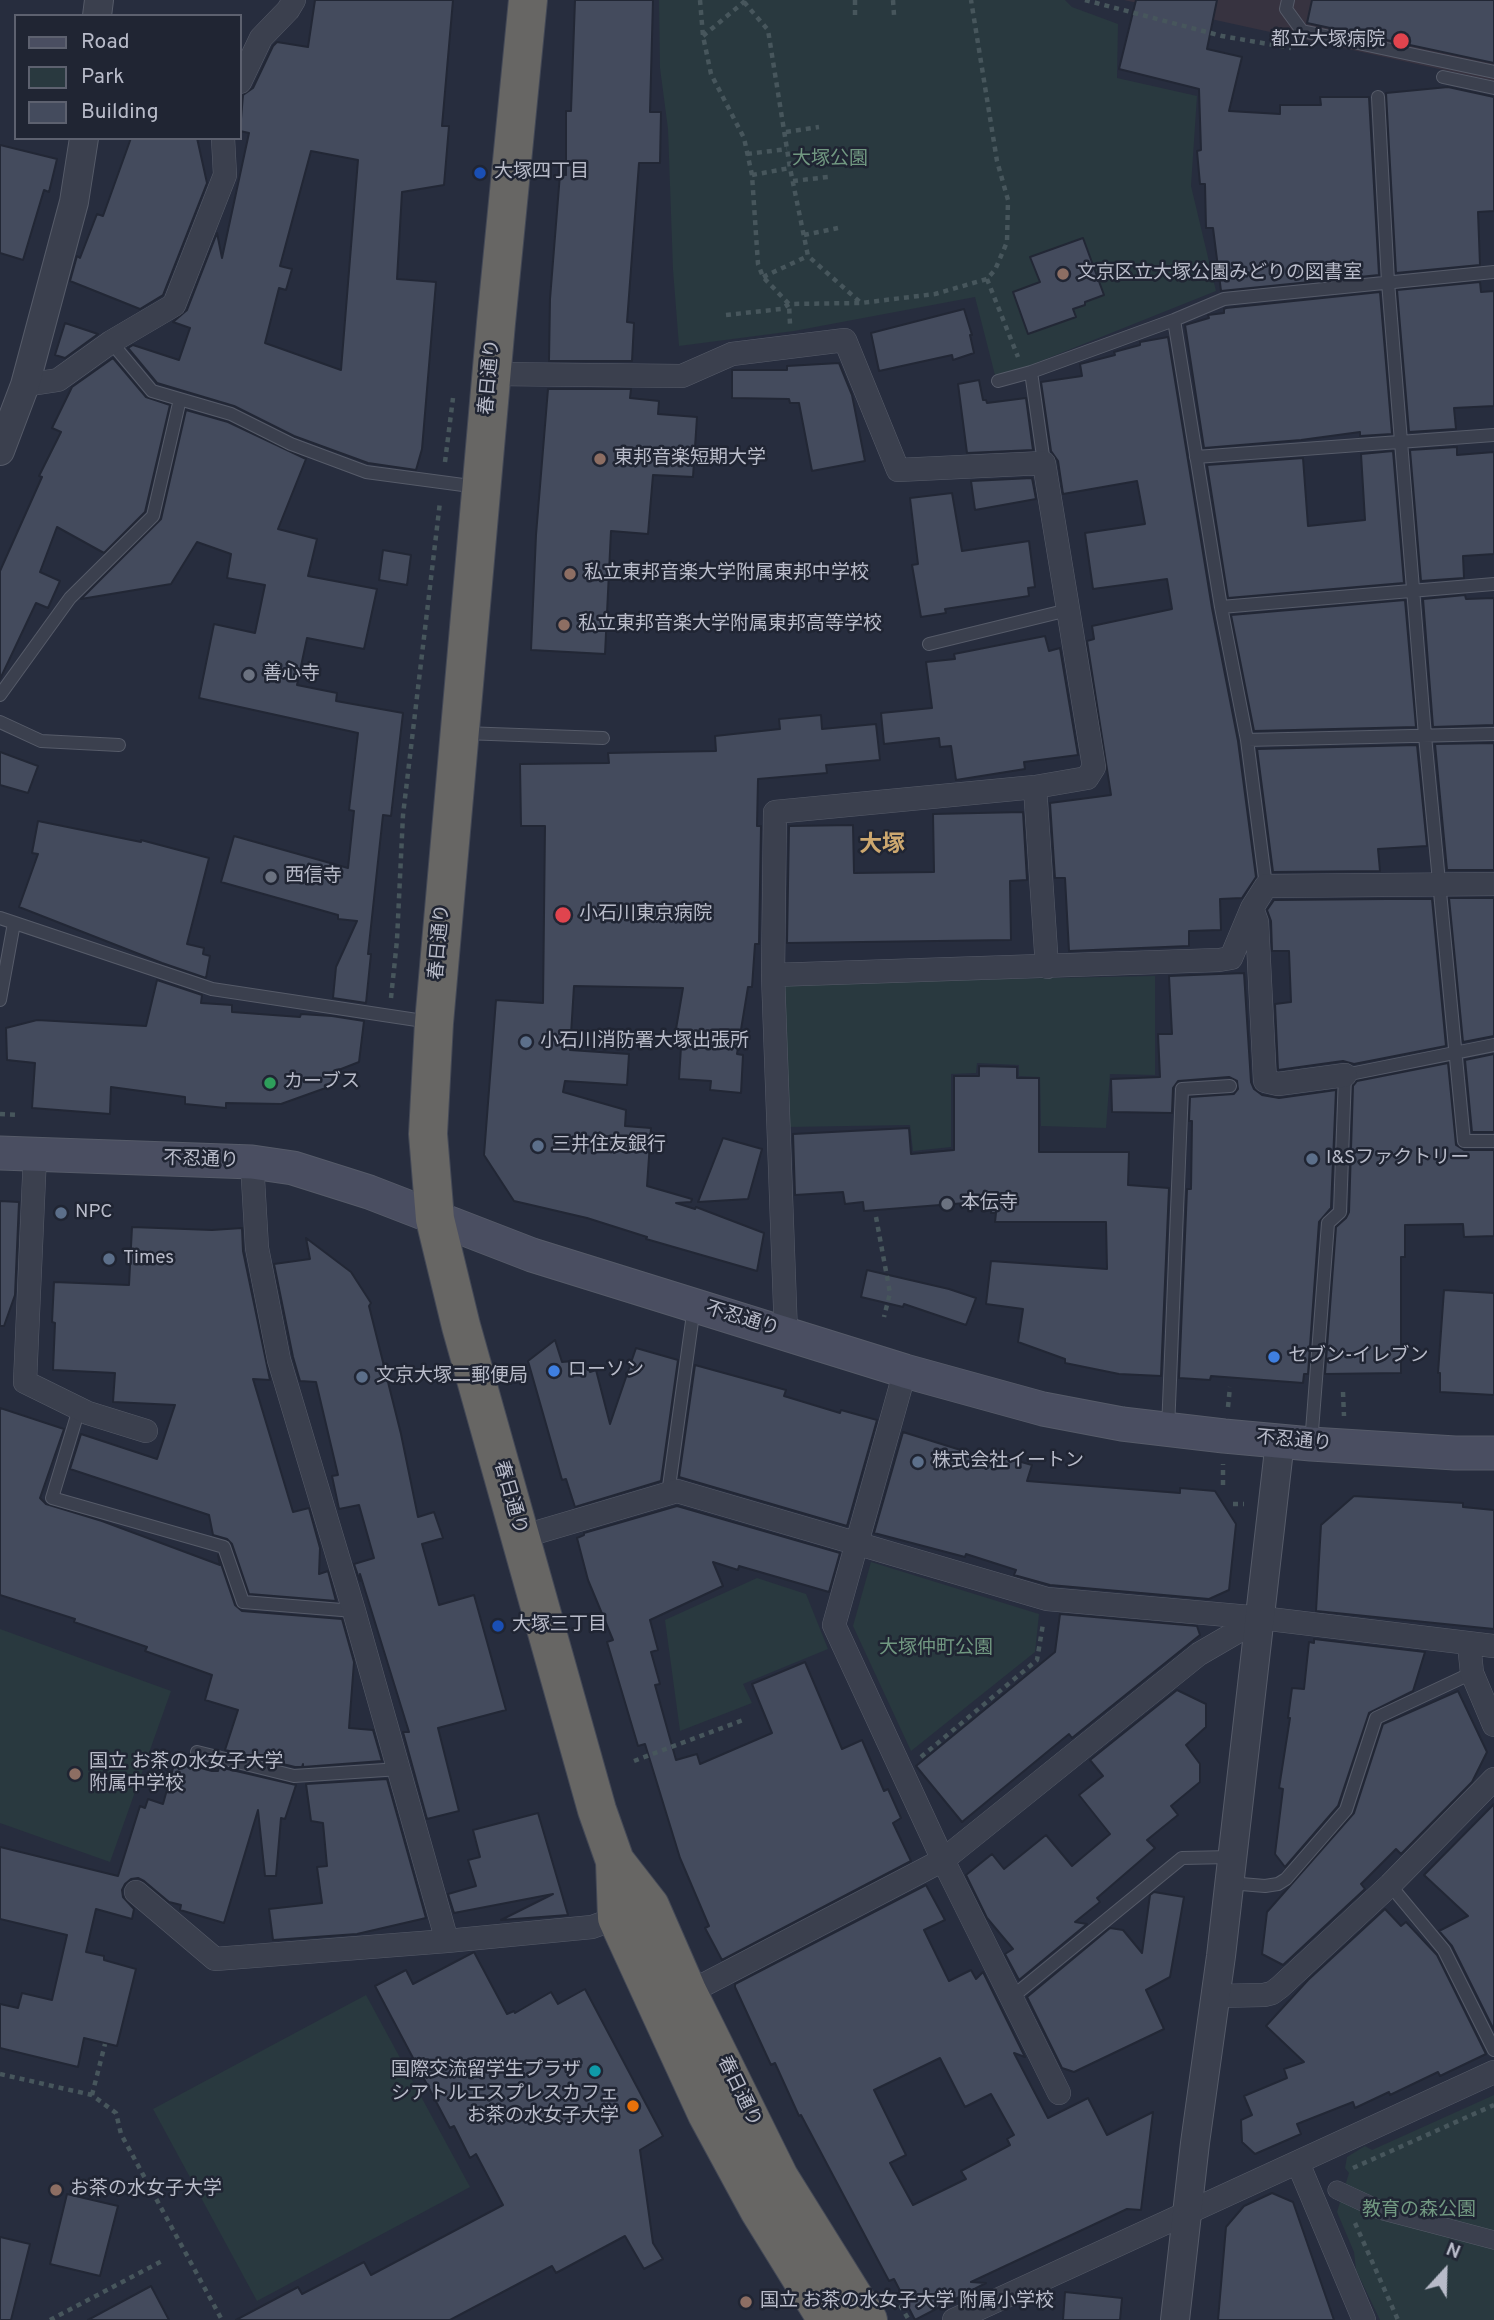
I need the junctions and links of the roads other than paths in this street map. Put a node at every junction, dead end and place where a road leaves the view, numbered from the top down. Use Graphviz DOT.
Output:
graph roads {
  1 [pos="293,0"];
  2 [pos="528,0"];
  3 [pos="1288,0"];
  4 [pos="1494,72"];
  5 [pos="1443,77"];
  6 [pos="242,78"];
  7 [pos="1494,88"];
  8 [pos="1378,97"];
  9 [pos="84,140"];
  10 [pos="222,140"];
  11 [pos="1494,272"];
  12 [pos="1388,282"];
  13 [pos="1174,320"];
  14 [pos="111,342"];
  15 [pos="1028,372"];
  16 [pos="492,374"];
  17 [pos="998,381"];
  18 [pos="25,385"];
  19 [pos="180,399"];
  20 [pos="6,411"];
  21 [pos="1494,435"];
  22 [pos="1403,443"];
  23 [pos="0,451"];
  24 [pos="1196,457"];
  25 [pos="1044,463"];
  26 [pos="482,487"];
  27 [pos="1494,584"];
  28 [pos="1413,590"];
  29 [pos="1221,607"];
  30 [pos="1068,610"];
  31 [pos="929,644"];
  32 [pos="0,695"];
  33 [pos="0,722"];
  34 [pos="460,733"];
  35 [pos="1494,734"];
  36 [pos="1425,736"];
  37 [pos="603,738"];
  38 [pos="1247,740"];
  39 [pos="119,745"];
  40 [pos="1035,787"];
  41 [pos="1439,884"];
  42 [pos="1494,884"];
  43 [pos="1266,886"];
  44 [pos="1252,908"];
  45 [pos="0,918"];
  46 [pos="14,923"];
  47 [pos="1047,967"];
  48 [pos="774,975"];
  49 [pos="0,1000"];
  50 [pos="434,1023"];
  51 [pos="1494,1045"];
  52 [pos="1455,1053"];
  53 [pos="1345,1075"];
  54 [pos="1230,1086"];
  55 [pos="1494,1141"];
  56 [pos="0,1153"];
  57 [pos="35,1155"];
  58 [pos="252,1163"];
  59 [pos="435,1219"];
  60 [pos="694,1305"];
  61 [pos="786,1334"];
  62 [pos="905,1371"];
  63 [pos="79,1409"];
  64 [pos="1168,1429"];
  65 [pos="146,1430"];
  66 [pos="1295,1443"];
  67 [pos="1494,1453"];
  68 [pos="667,1494"];
  69 [pos="521,1537"];
  70 [pos="858,1542"];
  71 [pos="354,1611"];
  72 [pos="1261,1618"];
  73 [pos="1469,1644"];
  74 [pos="1494,1646"];
  75 [pos="1472,1673"];
  76 [pos="1494,1725"];
  77 [pos="197,1752"];
  78 [pos="400,1769"];
  79 [pos="1494,1779"];
  80 [pos="943,1860"];
  81 [pos="615,1861"];
  82 [pos="1229,1870"];
  83 [pos="1390,1885"];
  84 [pos="136,1892"];
  85 [pos="617,1919"];
  86 [pos="447,1941"];
  87 [pos="688,1993"];
  88 [pos="1215,1996"];
  89 [pos="1012,1998"];
  90 [pos="1494,2050"];
  91 [pos="1494,2072"];
  92 [pos="1059,2093"];
  93 [pos="1298,2163"];
  94 [pos="1337,2190"];
  95 [pos="1186,2212"];
  96 [pos="1494,2240"];
  97 [pos="882,2310"];
  98 [pos="827,2320"];
  99 [pos="954,2320"];
  100 [pos="1175,2320"];
  101 [pos="1364,2320"];
  1 -- 6 [label="street"];
  2 -- 16 [label="highway, 春日通り"];
  3 -- 4 [label="lane"];
  5 -- 7 [label="lane"];
  8 -- 12 [label="lane"];
  9 -- 18 [label="street"];
  10 -- 14 [label="street"];
  11 -- 12 [label="lane"];
  12 -- 13 [label="lane"];
  12 -- 22 [label="lane"];
  13 -- 15 [label="lane"];
  13 -- 24 [label="lane"];
  14 -- 18 [label="street"];
  14 -- 19 [label="lane"];
  15 -- 17 [label="lane"];
  15 -- 25 [label="lane"];
  16 -- 25 [label="street"];
  16 -- 26 [label="highway, 春日通り"];
  18 -- 20 [label="street"];
  19 -- 26 [label="lane"];
  19 -- 32 [label="lane"];
  20 -- 23 [label="street"];
  21 -- 22 [label="lane"];
  22 -- 24 [label="lane"];
  22 -- 28 [label="lane"];
  24 -- 29 [label="lane"];
  25 -- 30 [label="street"];
  26 -- 34 [label="highway, 春日通り"];
  27 -- 28 [label="lane"];
  28 -- 29 [label="lane"];
  28 -- 36 [label="lane"];
  29 -- 38 [label="lane"];
  30 -- 31 [label="lane"];
  30 -- 40 [label="street"];
  33 -- 39 [label="lane"];
  34 -- 37 [label="lane"];
  34 -- 50 [label="highway, 春日通り"];
  35 -- 36 [label="lane"];
  36 -- 38 [label="lane"];
  36 -- 41 [label="lane"];
  38 -- 43 [label="lane"];
  40 -- 47 [label="street"];
  40 -- 48 [label="street"];
  41 -- 42 [label="street"];
  41 -- 43 [label="street"];
  41 -- 52 [label="lane"];
  43 -- 44 [label="street"];
  44 -- 47 [label="street"];
  44 -- 53 [label="street"];
  45 -- 46 [label="lane"];
  46 -- 49 [label="lane"];
  46 -- 50 [label="lane"];
  47 -- 48 [label="street"];
  48 -- 61 [label="street"];
  50 -- 59 [label="highway, 春日通り"];
  51 -- 52 [label="lane"];
  52 -- 53 [label="lane"];
  52 -- 55 [label="lane"];
  53 -- 66 [label="lane"];
  54 -- 64 [label="lane"];
  56 -- 57 [label="main road, 不忍通り"];
  57 -- 58 [label="main road, 不忍通り"];
  57 -- 63 [label="street"];
  58 -- 59 [label="main road, 不忍通り"];
  58 -- 71 [label="street"];
  59 -- 60 [label="main road, 不忍通り"];
  59 -- 69 [label="highway, 春日通り"];
  60 -- 61 [label="main road, 不忍通り"];
  60 -- 68 [label="lane"];
  61 -- 62 [label="main road, 不忍通り"];
  62 -- 64 [label="main road, 不忍通り"];
  62 -- 70 [label="street"];
  63 -- 65 [label="street"];
  63 -- 71 [label="lane"];
  64 -- 66 [label="main road, 不忍通り"];
  66 -- 67 [label="main road, 不忍通り"];
  66 -- 72 [label="street"];
  68 -- 69 [label="street"];
  68 -- 70 [label="street"];
  69 -- 81 [label="highway, 春日通り"];
  70 -- 72 [label="street"];
  70 -- 80 [label="street"];
  71 -- 78 [label="street"];
  72 -- 73 [label="street"];
  72 -- 80 [label="street"];
  72 -- 82 [label="street"];
  73 -- 74 [label="street"];
  73 -- 75 [label="street"];
  75 -- 76 [label="street"];
  75 -- 82 [label="lane"];
  77 -- 78 [label="lane"];
  78 -- 86 [label="street"];
  79 -- 83 [label="street"];
  80 -- 87 [label="street"];
  80 -- 89 [label="street"];
  81 -- 85 [label="highway, 春日通り"];
  81 -- 87 [label="highway, 春日通り"];
  82 -- 88 [label="street"];
  82 -- 89 [label="lane"];
  83 -- 88 [label="street"];
  83 -- 90 [label="lane"];
  84 -- 86 [label="street"];
  85 -- 86 [label="street"];
  85 -- 98 [label="highway, 春日通り"];
  87 -- 97 [label="highway, 春日通り"];
  88 -- 95 [label="street"];
  89 -- 92 [label="street"];
  91 -- 93 [label="street"];
  93 -- 95 [label="street"];
  93 -- 101 [label="street"];
  94 -- 96 [label="street"];
  95 -- 99 [label="street"];
  95 -- 100 [label="street"];
}
